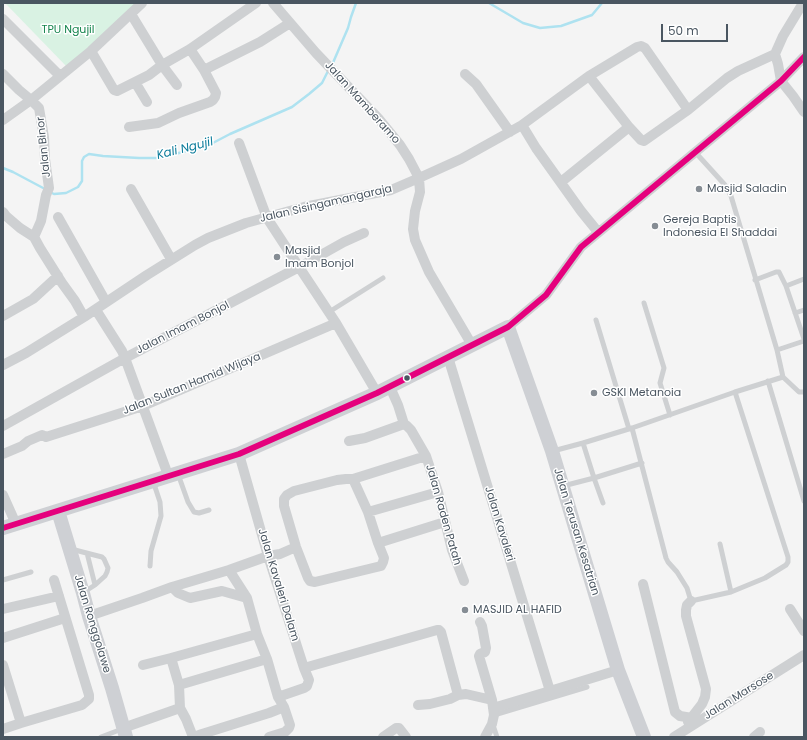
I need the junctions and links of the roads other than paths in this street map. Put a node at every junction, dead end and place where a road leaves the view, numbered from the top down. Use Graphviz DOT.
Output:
graph roads {
  1 [pos="142,3"];
  2 [pos="256,3"];
  3 [pos="803,3"];
  4 [pos="277,4"];
  5 [pos="131,14"];
  6 [pos="3,19"];
  7 [pos="290,23"];
  8 [pos="190,49"];
  9 [pos="91,51"];
  10 [pos="775,54"];
  11 [pos="804,57"];
  12 [pos="162,65"];
  13 [pos="204,70"];
  14 [pos="3,74"];
  15 [pos="465,74"];
  16 [pos="60,76"];
  17 [pos="589,76"];
  18 [pos="781,81"];
  19 [pos="135,82"];
  20 [pos="177,85"];
  21 [pos="31,100"];
  22 [pos="147,102"];
  23 [pos="688,110"];
  24 [pos="804,112"];
  25 [pos="3,120"];
  26 [pos="522,125"];
  27 [pos="129,127"];
  28 [pos="629,127"];
  29 [pos="510,132"];
  30 [pos="239,144"];
  31 [pos="696,152"];
  32 [pos="419,178"];
  33 [pos="561,182"];
  34 [pos="131,189"];
  35 [pos="3,212"];
  36 [pos="58,218"];
  37 [pos="267,218"];
  38 [pos="598,232"];
  39 [pos="364,233"];
  40 [pos="34,237"];
  41 [pos="171,260"];
  42 [pos="299,267"];
  43 [pos="58,276"];
  44 [pos="383,278"];
  45 [pos="804,279"];
  46 [pos="755,280"];
  47 [pos="786,286"];
  48 [pos="106,302"];
  49 [pos="644,304"];
  50 [pos="96,310"];
  51 [pos="804,310"];
  52 [pos="329,312"];
  53 [pos="795,313"];
  54 [pos="3,316"];
  55 [pos="84,317"];
  56 [pos="596,320"];
  57 [pos="336,323"];
  58 [pos="508,327"];
  59 [pos="804,340"];
  60 [pos="472,346"];
  61 [pos="777,350"];
  62 [pos="448,357"];
  63 [pos="125,358"];
  64 [pos="3,365"];
  65 [pos="783,376"];
  66 [pos="768,381"];
  67 [pos="390,387"];
  68 [pos="735,392"];
  69 [pos="804,392"];
  70 [pos="377,393"];
  71 [pos="143,406"];
  72 [pos="670,415"];
  73 [pos="404,424"];
  74 [pos="3,426"];
  75 [pos="631,428"];
  76 [pos="350,441"];
  77 [pos="583,443"];
  78 [pos="552,451"];
  79 [pos="3,454"];
  80 [pos="239,454"];
  81 [pos="426,456"];
  82 [pos="642,463"];
  83 [pos="173,474"];
  84 [pos="594,478"];
  85 [pos="353,479"];
  86 [pos="153,480"];
  87 [pos="563,486"];
  88 [pos="438,492"];
  89 [pos="3,494"];
  90 [pos="804,501"];
  91 [pos="603,503"];
  92 [pos="209,510"];
  93 [pos="58,511"];
  94 [pos="368,512"];
  95 [pos="446,522"];
  96 [pos="9,526"];
  97 [pos="378,543"];
  98 [pos="720,544"];
  99 [pos="296,547"];
  100 [pos="70,549"];
  101 [pos="87,553"];
  102 [pos="268,556"];
  103 [pos="150,566"];
  104 [pos="229,570"];
  105 [pos="31,572"];
  106 [pos="3,580"];
  107 [pos="54,580"];
  108 [pos="464,581"];
  109 [pos="643,584"];
  110 [pos="95,585"];
  111 [pos="172,587"];
  112 [pos="731,592"];
  113 [pos="83,593"];
  114 [pos="58,596"];
  115 [pos="247,598"];
  116 [pos="692,601"];
  117 [pos="3,609"];
  118 [pos="790,609"];
  119 [pos="89,616"];
  120 [pos="65,618"];
  121 [pos="480,622"];
  122 [pos="804,631"];
  123 [pos="257,634"];
  124 [pos="3,638"];
  125 [pos="804,655"];
  126 [pos="171,658"];
  127 [pos="267,659"];
  128 [pos="3,665"];
  129 [pos="143,665"];
  130 [pos="304,668"];
  131 [pos="618,670"];
  132 [pos="178,685"];
  133 [pos="587,687"];
  134 [pos="550,691"];
  135 [pos="458,695"];
  136 [pos="278,697"];
  137 [pos="418,705"];
  138 [pos="180,708"];
  139 [pos="284,708"];
  140 [pos="493,711"];
  141 [pos="692,718"];
  142 [pos="21,723"];
  143 [pos="3,729"];
  144 [pos="124,733"];
  145 [pos="676,736"];
  146 [pos="101,737"];
  147 [pos="194,737"];
  148 [pos="269,737"];
  149 [pos="384,737"];
  150 [pos="406,737"];
  151 [pos="485,737"];
  152 [pos="497,737"];
  153 [pos="644,737"];
  1 -- 5 [label="street"];
  2 -- 8 [label="street"];
  3 -- 10 [label="street"];
  4 -- 7 [label="street, Jalan Mamberamo"];
  5 -- 9 [label="street"];
  5 -- 12 [label="street"];
  6 -- 16 [label="street"];
  7 -- 13 [label="street"];
  7 -- 32 [label="street, Jalan Mamberamo"];
  8 -- 12 [label="street"];
  8 -- 13 [label="street"];
  9 -- 16 [label="street"];
  9 -- 19 [label="street"];
  10 -- 18 [label="street"];
  10 -- 23 [label="street"];
  11 -- 18 [label="street"];
  12 -- 19 [label="street"];
  12 -- 20 [label="street"];
  13 -- 27 [label="street"];
  14 -- 21 [label="street, Jalan Binor"];
  15 -- 29 [label="street"];
  16 -- 21 [label="street"];
  17 -- 23 [label="street, Jalan Sisingamangaraja"];
  17 -- 26 [label="street, Jalan Sisingamangaraja"];
  17 -- 28 [label="street"];
  18 -- 24 [label="street"];
  18 -- 31 [label="street"];
  19 -- 22 [label="street"];
  21 -- 25 [label="street"];
  21 -- 40 [label="street, Jalan Binor"];
  23 -- 28 [label="street"];
  26 -- 29 [label="street, Jalan Sisingamangaraja"];
  26 -- 33 [label="street"];
  28 -- 33 [label="street"];
  29 -- 32 [label="street, Jalan Sisingamangaraja"];
  30 -- 37 [label="street"];
  31 -- 38 [label="street"];
  31 -- 46 [label="lane"];
  32 -- 37 [label="street, Jalan Sisingamangaraja"];
  32 -- 60 [label="street, Jalan Mamberamo"];
  33 -- 38 [label="street"];
  34 -- 41 [label="street"];
  35 -- 40 [label="street"];
  36 -- 48 [label="street"];
  37 -- 41 [label="street, Jalan Sisingamangaraja"];
  37 -- 42 [label="street"];
  38 -- 58 [label="street"];
  39 -- 42 [label="street, Jalan Imam Bonjol"];
  40 -- 43 [label="street"];
  41 -- 48 [label="street, Jalan Sisingamangaraja"];
  42 -- 52 [label="street"];
  42 -- 63 [label="street, Jalan Imam Bonjol"];
  43 -- 54 [label="street"];
  43 -- 55 [label="street"];
  44 -- 52 [label="lane"];
  45 -- 47 [label="lane"];
  46 -- 47 [label="lane"];
  46 -- 61 [label="lane"];
  47 -- 53 [label="lane"];
  48 -- 50 [label="street, Jalan Sisingamangaraja"];
  49 -- 72 [label="lane"];
  50 -- 55 [label="street, Jalan Sisingamangaraja"];
  50 -- 63 [label="street"];
  51 -- 53 [label="lane"];
  52 -- 57 [label="street"];
  53 -- 59 [label="lane"];
  55 -- 64 [label="street, Jalan Sisingamangaraja"];
  56 -- 75 [label="lane"];
  57 -- 70 [label="street"];
  57 -- 71 [label="street, Jalan Sultan Hamid Wijaya"];
  58 -- 60 [label="street"];
  58 -- 78 [label="street, Jalan Terusan Kesatrian"];
  59 -- 61 [label="lane"];
  60 -- 62 [label="street"];
  61 -- 65 [label="lane"];
  62 -- 67 [label="street"];
  62 -- 134 [label="street, Jalan Kavaleri"];
  63 -- 71 [label="street"];
  63 -- 74 [label="street, Jalan Imam Bonjol"];
  65 -- 66 [label="lane"];
  65 -- 69 [label="lane"];
  66 -- 68 [label="lane"];
  66 -- 90 [label="lane"];
  67 -- 70 [label="street"];
  67 -- 73 [label="street, Jalan Raden Patah"];
  68 -- 72 [label="lane"];
  68 -- 112 [label="lane"];
  70 -- 80 [label="street"];
  71 -- 79 [label="street, Jalan Sultan Hamid Wijaya"];
  71 -- 83 [label="street"];
  72 -- 75 [label="lane"];
  73 -- 76 [label="street"];
  73 -- 81 [label="street, Jalan Raden Patah"];
  75 -- 77 [label="lane"];
  75 -- 82 [label="lane"];
  77 -- 78 [label="lane"];
  77 -- 84 [label="lane"];
  78 -- 87 [label="street, Jalan Terusan Kesatrian"];
  80 -- 83 [label="street"];
  80 -- 102 [label="street, Jalan Kavaleri Dalam"];
  81 -- 85 [label="street"];
  81 -- 88 [label="street, Jalan Raden Patah"];
  82 -- 84 [label="lane"];
  82 -- 116 [label="lane"];
  83 -- 86 [label="street"];
  83 -- 92 [label="lane"];
  84 -- 87 [label="lane"];
  84 -- 91 [label="lane"];
  85 -- 94 [label="street"];
  85 -- 99 [label="street"];
  86 -- 93 [label="street"];
  86 -- 103 [label="lane"];
  87 -- 131 [label="street, Jalan Terusan Kesatrian"];
  88 -- 94 [label="street"];
  88 -- 95 [label="street, Jalan Raden Patah"];
  89 -- 96 [label="street"];
  93 -- 96 [label="street"];
  93 -- 100 [label="street, Jalan Ronggolawe"];
  94 -- 97 [label="street"];
  95 -- 97 [label="street"];
  95 -- 108 [label="street, Jalan Raden Patah"];
  97 -- 99 [label="street"];
  98 -- 112 [label="lane"];
  99 -- 102 [label="street"];
  100 -- 101 [label="lane"];
  100 -- 113 [label="street, Jalan Ronggolawe"];
  101 -- 110 [label="lane"];
  101 -- 110 [label="lane"];
  102 -- 104 [label="street"];
  102 -- 130 [label="street, Jalan Kavaleri Dalam"];
  104 -- 111 [label="street"];
  104 -- 115 [label="street"];
  105 -- 106 [label="lane"];
  107 -- 114 [label="street"];
  109 -- 141 [label="street"];
  110 -- 113 [label="lane"];
  111 -- 115 [label="street"];
  111 -- 119 [label="street"];
  112 -- 116 [label="lane"];
  113 -- 119 [label="street, Jalan Ronggolawe"];
  114 -- 117 [label="street"];
  114 -- 120 [label="street"];
  115 -- 123 [label="street"];
  116 -- 141 [label="street"];
  118 -- 122 [label="street"];
  119 -- 144 [label="street, Jalan Ronggolawe"];
  120 -- 124 [label="street"];
  120 -- 142 [label="street"];
  121 -- 140 [label="street"];
  123 -- 126 [label="street"];
  123 -- 127 [label="street"];
  125 -- 145 [label="street, Jalan Marsose"];
  126 -- 129 [label="street"];
  126 -- 132 [label="street"];
  127 -- 132 [label="street"];
  127 -- 136 [label="street"];
  128 -- 142 [label="street"];
  130 -- 135 [label="street"];
  130 -- 136 [label="street, Jalan Kavaleri Dalam"];
  131 -- 134 [label="street"];
  131 -- 153 [label="street, Jalan Terusan Kesatrian"];
  132 -- 138 [label="street"];
  133 -- 140 [label="lane"];
  134 -- 140 [label="street"];
  135 -- 137 [label="street"];
  135 -- 140 [label="street"];
  136 -- 139 [label="street"];
  138 -- 144 [label="street"];
  138 -- 147 [label="street"];
  139 -- 147 [label="street"];
  139 -- 148 [label="street"];
  140 -- 151 [label="street"];
  140 -- 152 [label="lane"];
  141 -- 145 [label="street"];
  142 -- 143 [label="street"];
  144 -- 146 [label="lane"];
  149 -- 150 [label="street"];
}
